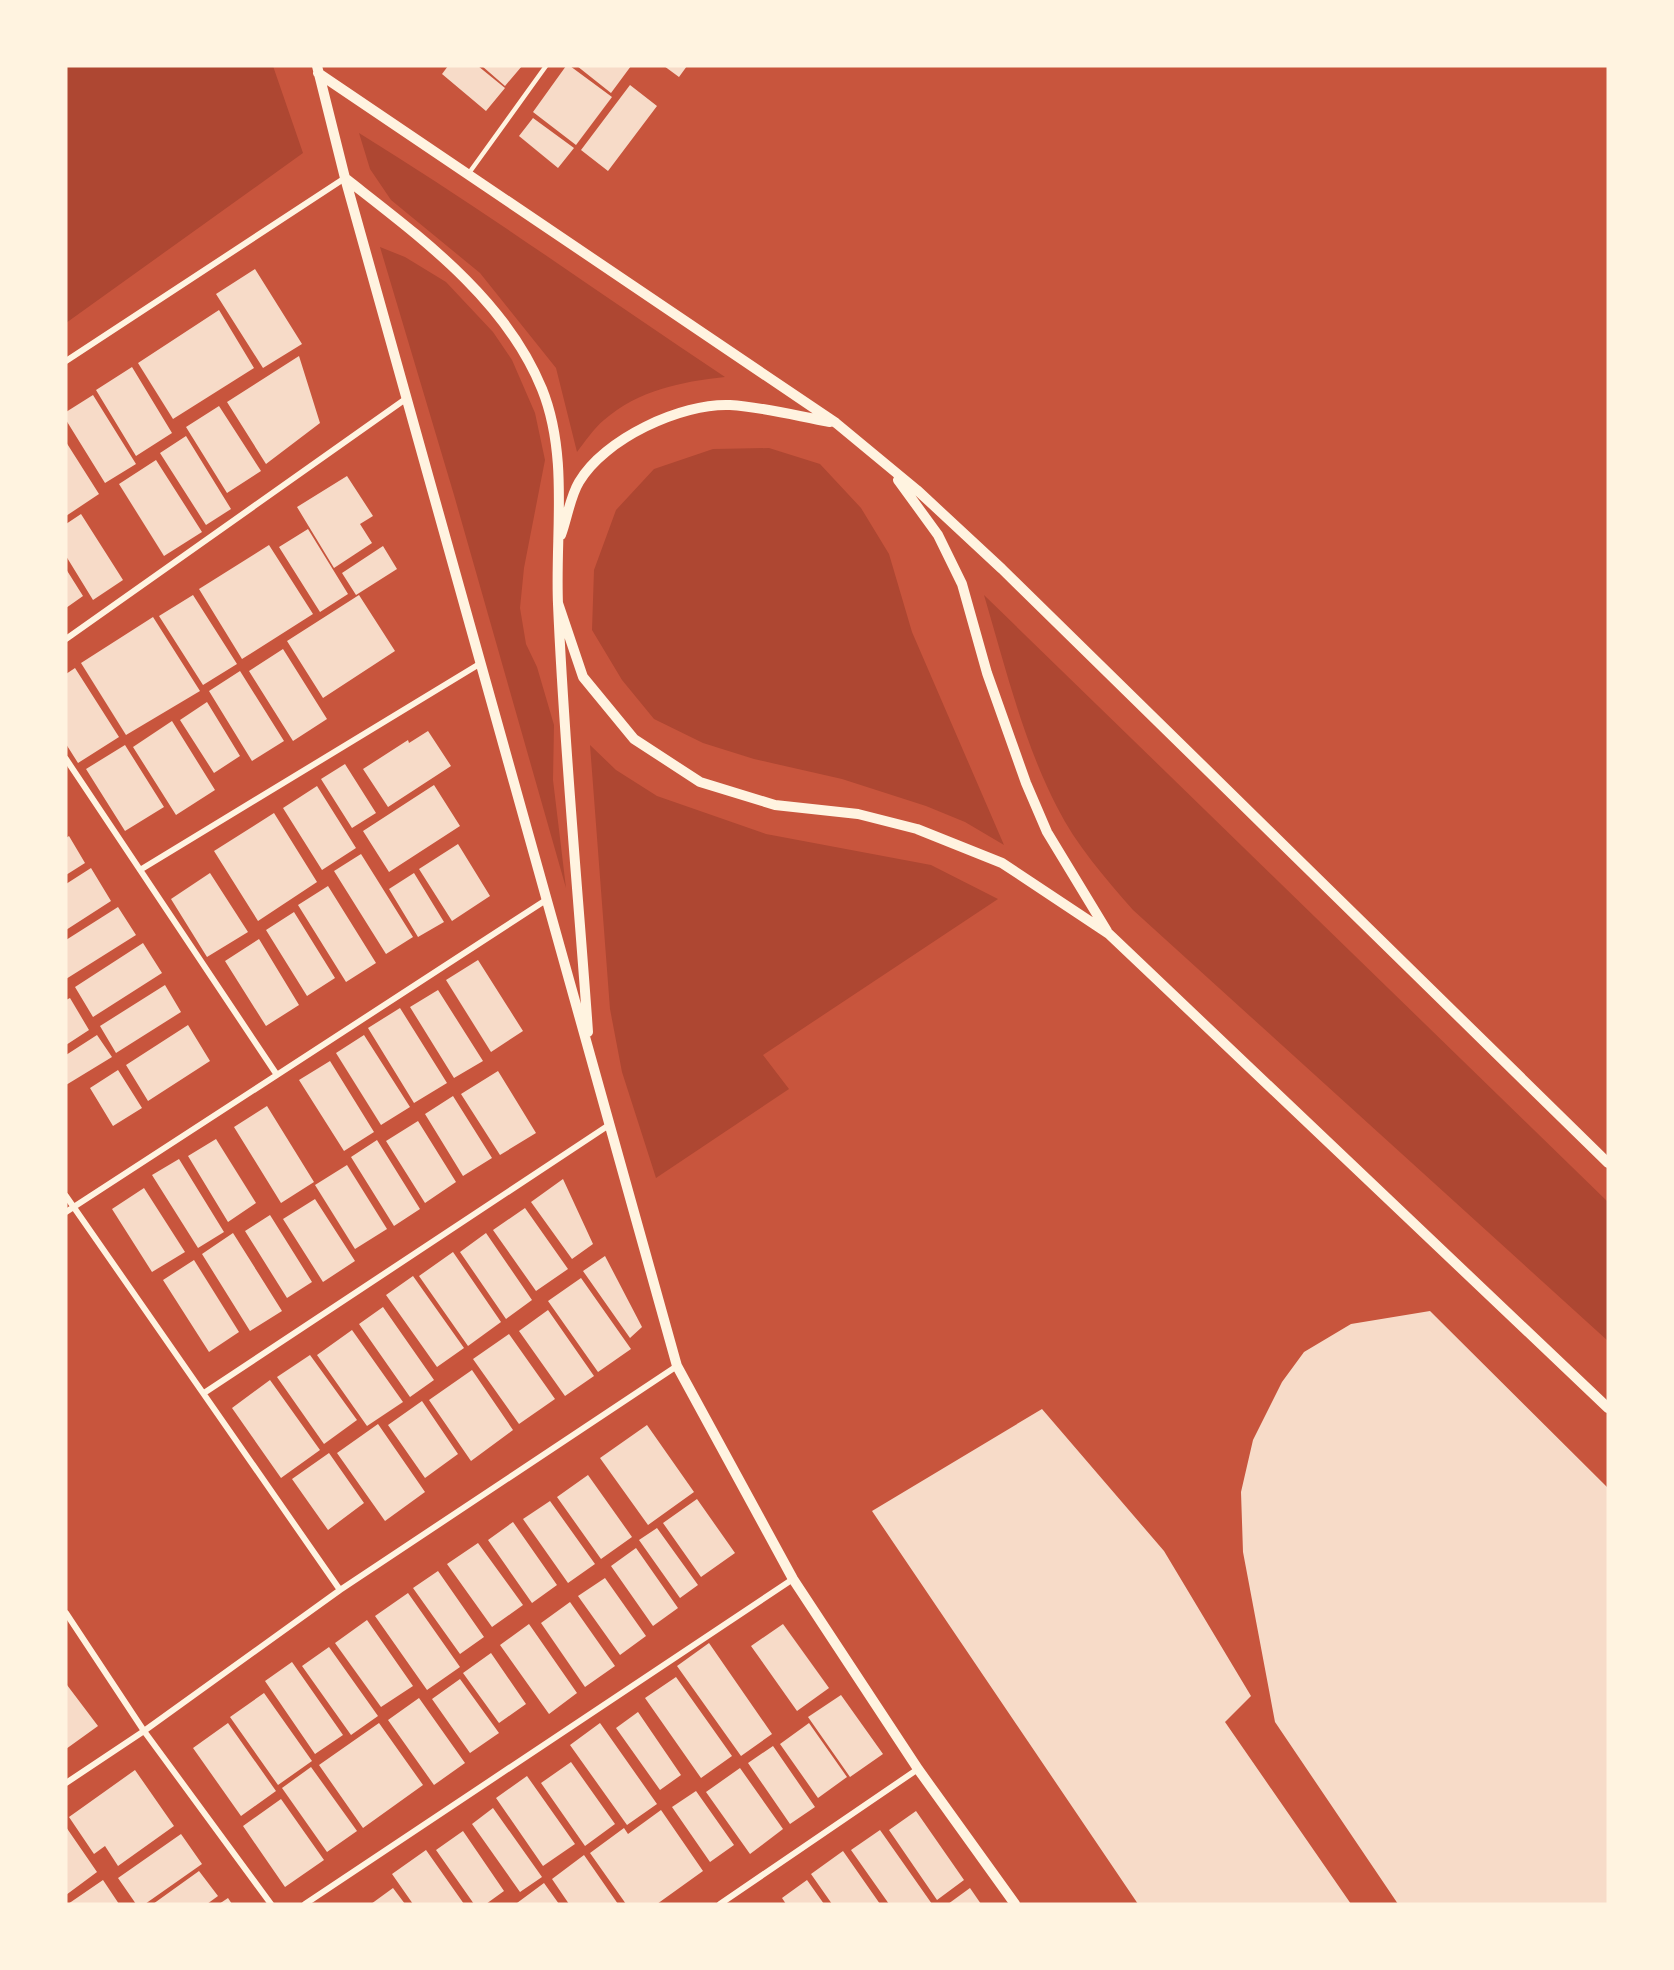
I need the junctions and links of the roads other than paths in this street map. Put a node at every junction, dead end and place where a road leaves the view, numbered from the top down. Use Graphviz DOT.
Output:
graph roads {
  1 [pos="546,66"];
  2 [pos="317,70"];
  3 [pos="467,174"];
  4 [pos="345,178"];
  5 [pos="66,361"];
  6 [pos="407,398"];
  7 [pos="836,423"];
  8 [pos="891,470"];
  9 [pos="558,544"];
  10 [pos="558,603"];
  11 [pos="66,639"];
  12 [pos="481,663"];
  13 [pos="66,759"];
  14 [pos="140,870"];
  15 [pos="546,900"];
  16 [pos="1109,934"];
  17 [pos="590,1053"];
  18 [pos="277,1075"];
  19 [pos="610,1124"];
  20 [pos="1608,1163"];
  21 [pos="66,1196"];
  22 [pos="73,1207"];
  23 [pos="66,1212"];
  24 [pos="677,1366"];
  25 [pos="204,1393"];
  26 [pos="1608,1408"];
  27 [pos="793,1579"];
  28 [pos="340,1590"];
  29 [pos="66,1613"];
  30 [pos="144,1731"];
  31 [pos="918,1769"];
  32 [pos="66,1783"];
  33 [pos="271,1904"];
  34 [pos="305,1904"];
  35 [pos="720,1904"];
  36 [pos="1015,1904"];
  1 -- 3 [label="lane"];
  2 -- 3 [label="street"];
  2 -- 4 [label="street"];
  3 -- 7 [label="street"];
  4 -- 5 [label="street"];
  4 -- 6 [label="street"];
  4 -- 9 [label="street"];
  6 -- 11 [label="street"];
  6 -- 12 [label="street"];
  7 -- 8 [label="street"];
  7 -- 9 [label="street"];
  8 -- 16 [label="street"];
  8 -- 20 [label="street"];
  9 -- 10 [label="street"];
  10 -- 16 [label="street"];
  10 -- 17 [label="street"];
  12 -- 14 [label="street"];
  12 -- 15 [label="street"];
  13 -- 14 [label="street"];
  14 -- 18 [label="street"];
  15 -- 17 [label="street"];
  15 -- 18 [label="street"];
  16 -- 26 [label="street"];
  17 -- 19 [label="street"];
  18 -- 22 [label="street"];
  19 -- 24 [label="street"];
  19 -- 25 [label="street"];
  21 -- 22 [label="street"];
  22 -- 23 [label="street"];
  22 -- 25 [label="street"];
  24 -- 27 [label="street"];
  24 -- 28 [label="street"];
  25 -- 28 [label="street"];
  27 -- 31 [label="street"];
  27 -- 34 [label="street"];
  28 -- 30 [label="street"];
  29 -- 30 [label="street"];
  30 -- 32 [label="street"];
  30 -- 33 [label="street"];
  31 -- 35 [label="street"];
  31 -- 36 [label="street"];
}
